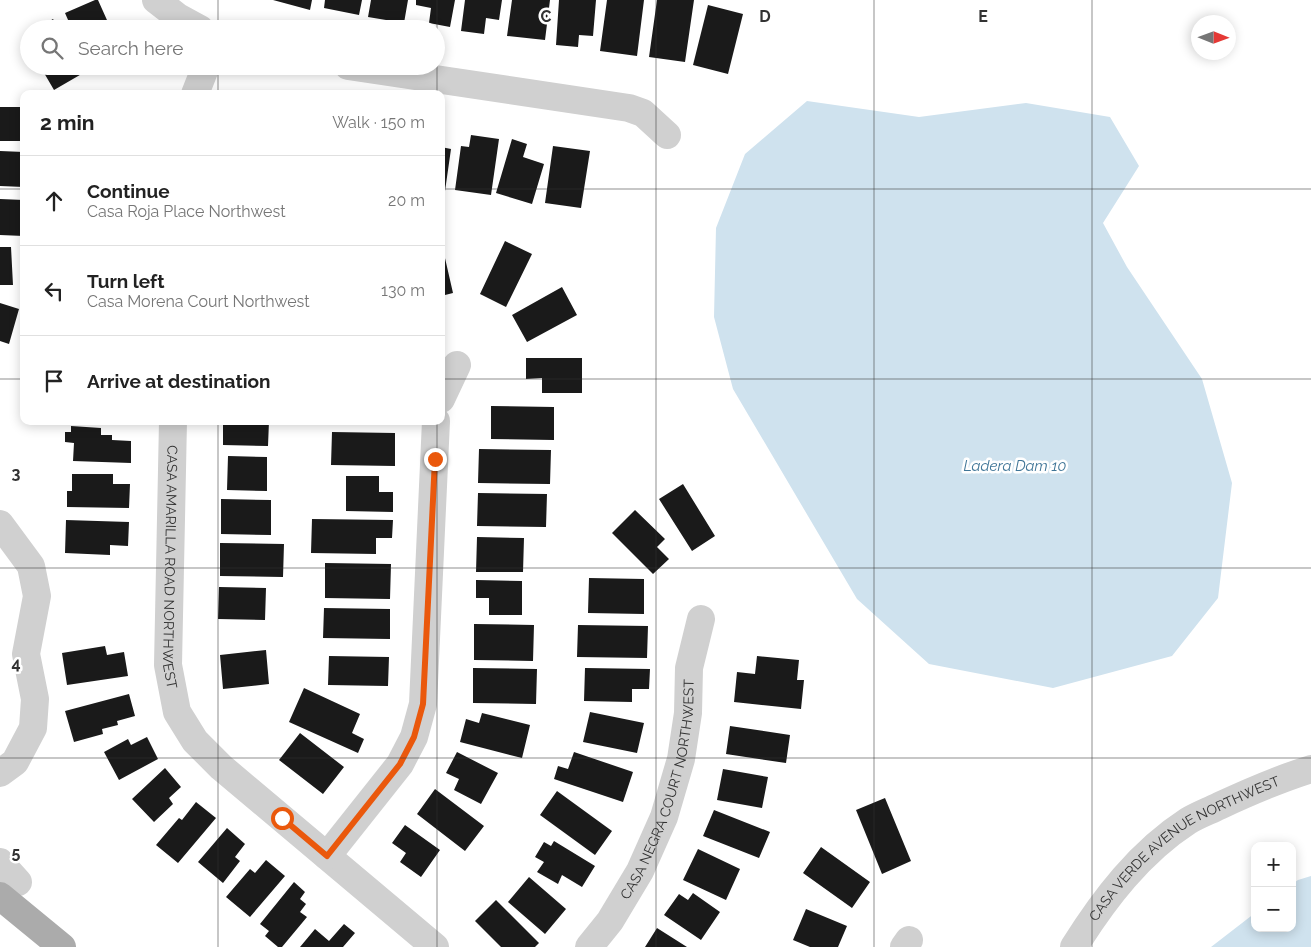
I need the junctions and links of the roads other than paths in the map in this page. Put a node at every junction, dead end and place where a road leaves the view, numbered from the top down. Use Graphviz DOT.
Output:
graph roads {
  1 [pos="156,0"];
  2 [pos="184,20"];
  3 [pos="202,75"];
  4 [pos="408,75"];
  5 [pos="197,90"];
  6 [pos="667,135"];
  7 [pos="456,364"];
  8 [pos="445,390"];
  9 [pos="174,425"];
  10 [pos="436,425"];
  11 [pos="0,524"];
  12 [pos="701,618"];
  13 [pos="1311,769"];
  14 [pos="0,773"];
  15 [pos="327,856"];
  16 [pos="0,862"];
  17 [pos="9,889"];
  18 [pos="62,947"];
  19 [pos="436,947"];
  20 [pos="589,947"];
  21 [pos="1074,947"];
  1 -- 2 [label="street"];
  3 -- 5 [label="street"];
  4 -- 6 [label="street"];
  7 -- 8 [label="street"];
  9 -- 15 [label="street, CASA AMARILLA ROAD NORTHWEST"];
  10 -- 15 [label="street"];
  11 -- 14 [label="street"];
  12 -- 20 [label="street, CASA NEGRA COURT NORTHWEST"];
  13 -- 21 [label="street, CASA VERDE AVENUE NORTHWEST"];
  15 -- 19 [label="street"];
  16 -- 17 [label="street"];
  17 -- 18 [label="main road"];
}
